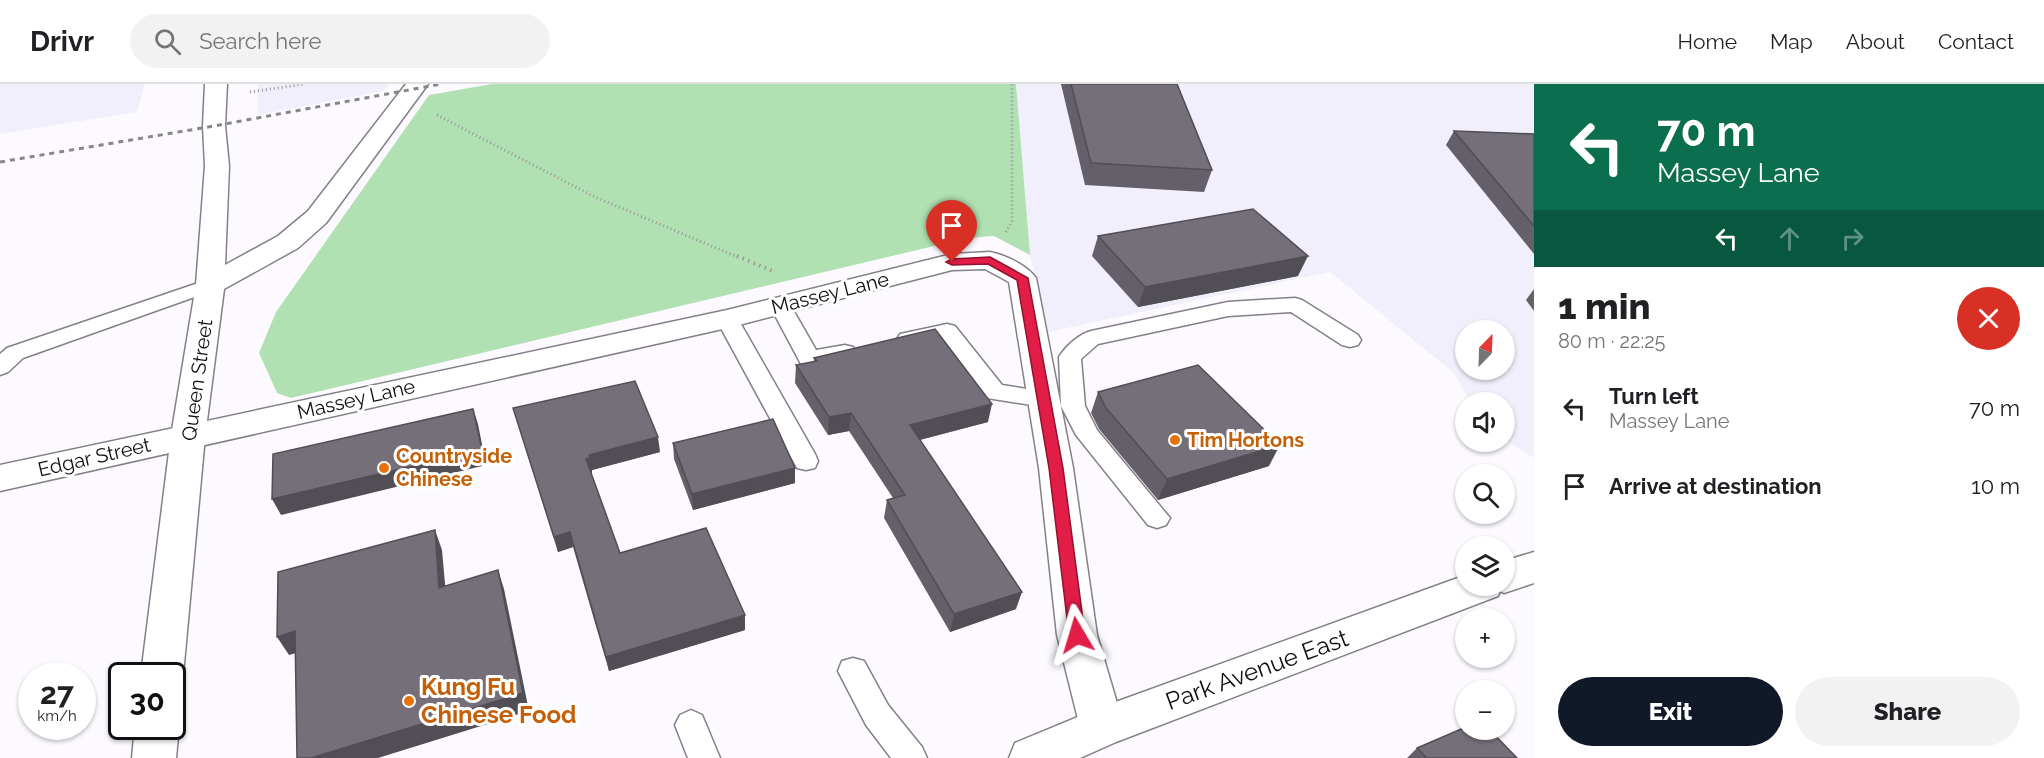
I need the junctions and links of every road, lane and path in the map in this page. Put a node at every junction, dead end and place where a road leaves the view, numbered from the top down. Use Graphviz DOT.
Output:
graph roads {
  1 [pos="305,84"];
  2 [pos="417,84"];
  3 [pos="1012,84"];
  4 [pos="216,91"];
  5 [pos="430,112"];
  6 [pos="990,260"];
  7 [pos="777,272"];
  8 [pos="210,285"];
  9 [pos="781,306"];
  10 [pos="726,319"];
  11 [pos="1350,340"];
  12 [pos="890,343"];
  13 [pos="867,347"];
  14 [pos="0,367"];
  15 [pos="1044,399"];
  16 [pos="188,436"];
  17 [pos="806,461"];
  18 [pos="0,478"];
  19 [pos="1157,518"];
  20 [pos="1534,567"];
  21 [pos="1515,574"];
  22 [pos="1455,596"];
  23 [pos="163,662"];
  24 [pos="853,671"];
  25 [pos="691,725"];
  26 [pos="1102,727"];
  27 [pos="156,740"];
  28 [pos="154,758"];
  29 [pos="704,758"];
  30 [pos="911,758"];
  31 [pos="1031,758"];
  1 -- 4 [label="path"];
  2 -- 8 [label="street"];
  3 -- 6 [label="path"];
  4 -- 8 [label="street, Queen Street"];
  5 -- 7 [label="path"];
  6 -- 9 [label="street, Massey Lane"];
  6 -- 15 [label="street"];
  8 -- 14 [label="lane"];
  8 -- 16 [label="street, Queen Street"];
  9 -- 10 [label="street, Massey Lane"];
  9 -- 13 [label="lane"];
  10 -- 16 [label="street, Massey Lane"];
  10 -- 17 [label="lane"];
  11 -- 19 [label="lane"];
  12 -- 15 [label="lane"];
  15 -- 26 [label="street"];
  16 -- 18 [label="street, Edgar Street"];
  16 -- 23 [label="street, Queen Street"];
  20 -- 21 [label="street"];
  22 -- 26 [label="street, Park Avenue East"];
  24 -- 30 [label="lane"];
  25 -- 29 [label="lane"];
  26 -- 31 [label="street, Park Avenue East"];
  27 -- 28 [label="street"];
}
